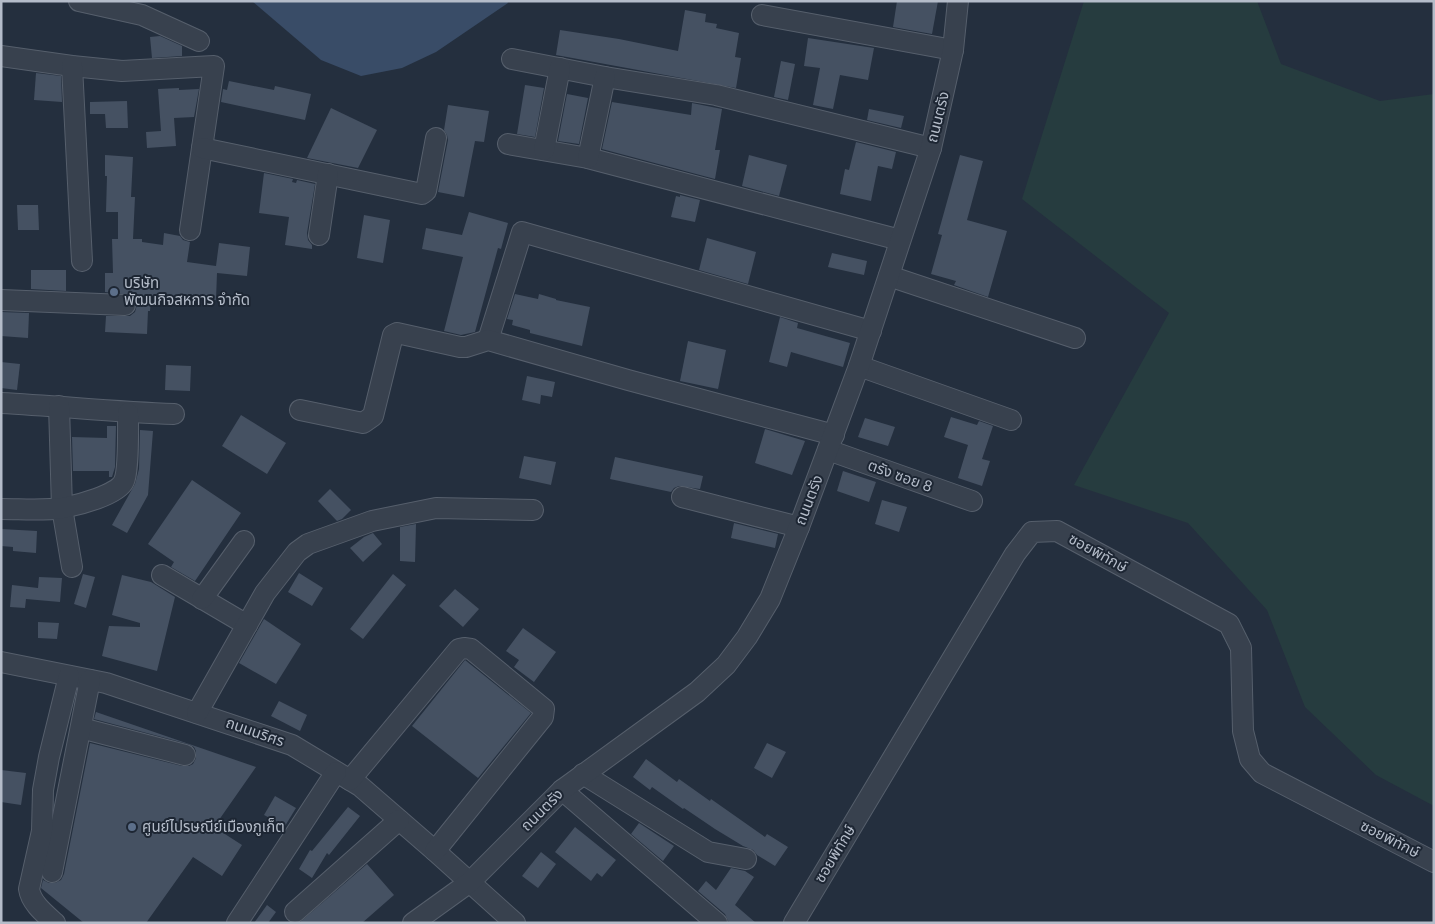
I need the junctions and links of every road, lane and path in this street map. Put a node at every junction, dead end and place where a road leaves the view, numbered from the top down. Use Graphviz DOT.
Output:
graph roads {
  1 [pos="79,1"];
  2 [pos="958,1"];
  3 [pos="762,15"];
  4 [pos="199,41"];
  5 [pos="953,50"];
  6 [pos="1,56"];
  7 [pos="512,59"];
  8 [pos="72,66"];
  9 [pos="560,68"];
  10 [pos="605,77"];
  11 [pos="436,138"];
  12 [pos="508,144"];
  13 [pos="202,148"];
  14 [pos="931,148"];
  15 [pos="544,150"];
  16 [pos="588,158"];
  17 [pos="328,174"];
  18 [pos="190,230"];
  19 [pos="319,235"];
  20 [pos="900,240"];
  21 [pos="82,261"];
  22 [pos="889,276"];
  23 [pos="1,300"];
  24 [pos="125,305"];
  25 [pos="871,331"];
  26 [pos="1075,338"];
  27 [pos="488,340"];
  28 [pos="859,366"];
  29 [pos="1,403"];
  30 [pos="59,406"];
  31 [pos="300,410"];
  32 [pos="128,413"];
  33 [pos="174,414"];
  34 [pos="1011,420"];
  35 [pos="831,442"];
  36 [pos="682,498"];
  37 [pos="972,501"];
  38 [pos="62,508"];
  39 [pos="1,509"];
  40 [pos="533,510"];
  41 [pos="799,527"];
  42 [pos="244,540"];
  43 [pos="72,567"];
  44 [pos="162,575"];
  45 [pos="202,599"];
  46 [pos="247,625"];
  47 [pos="1,662"];
  48 [pos="69,676"];
  49 [pos="90,680"];
  50 [pos="197,713"];
  51 [pos="81,728"];
  52 [pos="185,755"];
  53 [pos="583,774"];
  54 [pos="343,776"];
  55 [pos="562,790"];
  56 [pos="399,820"];
  57 [pos="435,851"];
  58 [pos="746,859"];
  59 [pos="1434,862"];
  60 [pos="52,872"];
  61 [pos="470,882"];
  62 [pos="295,912"];
  63 [pos="55,923"];
  64 [pos="237,923"];
  65 [pos="413,923"];
  66 [pos="515,923"];
  67 [pos="717,923"];
  68 [pos="794,923"];
  1 -- 4 [label="street"];
  2 -- 5 [label="street, ถนนตรัง"];
  3 -- 5 [label="street"];
  5 -- 14 [label="street, ถนนตรัง"];
  6 -- 8 [label="street"];
  7 -- 9 [label="street"];
  8 -- 13 [label="street"];
  8 -- 21 [label="street"];
  9 -- 10 [label="street"];
  9 -- 15 [label="street"];
  10 -- 14 [label="street"];
  10 -- 16 [label="street"];
  11 -- 17 [label="street"];
  12 -- 15 [label="street"];
  13 -- 17 [label="street"];
  13 -- 18 [label="street"];
  14 -- 20 [label="street, ถนนตรัง"];
  15 -- 16 [label="street"];
  16 -- 20 [label="street"];
  17 -- 19 [label="street"];
  20 -- 22 [label="street, ถนนตรัง"];
  22 -- 25 [label="street, ถนนตรัง"];
  22 -- 26 [label="street"];
  23 -- 24 [label="street"];
  25 -- 27 [label="street"];
  25 -- 28 [label="street, ถนนตรัง"];
  27 -- 31 [label="street"];
  27 -- 35 [label="street, ตรัง ซอย 8"];
  28 -- 34 [label="street"];
  28 -- 35 [label="street, ถนนตรัง"];
  29 -- 30 [label="street"];
  30 -- 32 [label="street"];
  30 -- 38 [label="street"];
  32 -- 33 [label="street"];
  32 -- 38 [label="street"];
  35 -- 37 [label="street, ตรัง ซอย 8"];
  35 -- 41 [label="street, ถนนตรัง"];
  36 -- 41 [label="street"];
  38 -- 39 [label="street"];
  38 -- 43 [label="street"];
  40 -- 46 [label="street"];
  41 -- 53 [label="street, ถนนตรัง"];
  42 -- 45 [label="street"];
  44 -- 45 [label="street"];
  45 -- 46 [label="street"];
  46 -- 50 [label="street"];
  47 -- 48 [label="street, ถนนนริศร"];
  48 -- 49 [label="street, ถนนนริศร"];
  48 -- 63 [label="street"];
  49 -- 50 [label="street, ถนนนริศร"];
  49 -- 51 [label="street"];
  50 -- 54 [label="street, ถนนนริศร"];
  51 -- 52 [label="street"];
  51 -- 60 [label="street"];
  53 -- 55 [label="street, ถนนตรัง"];
  53 -- 58 [label="street"];
  54 -- 56 [label="street, ถนนนริศร"];
  54 -- 57 [label="street"];
  54 -- 64 [label="street"];
  55 -- 61 [label="street, ถนนตรัง"];
  55 -- 67 [label="street"];
  56 -- 57 [label="street, ถนนนริศร"];
  56 -- 62 [label="street"];
  57 -- 61 [label="street, ถนนนริศร"];
  59 -- 68 [label="street, ซอยพิทักษ์"];
  61 -- 65 [label="street, ถนนตรัง"];
  61 -- 66 [label="street"];
}
